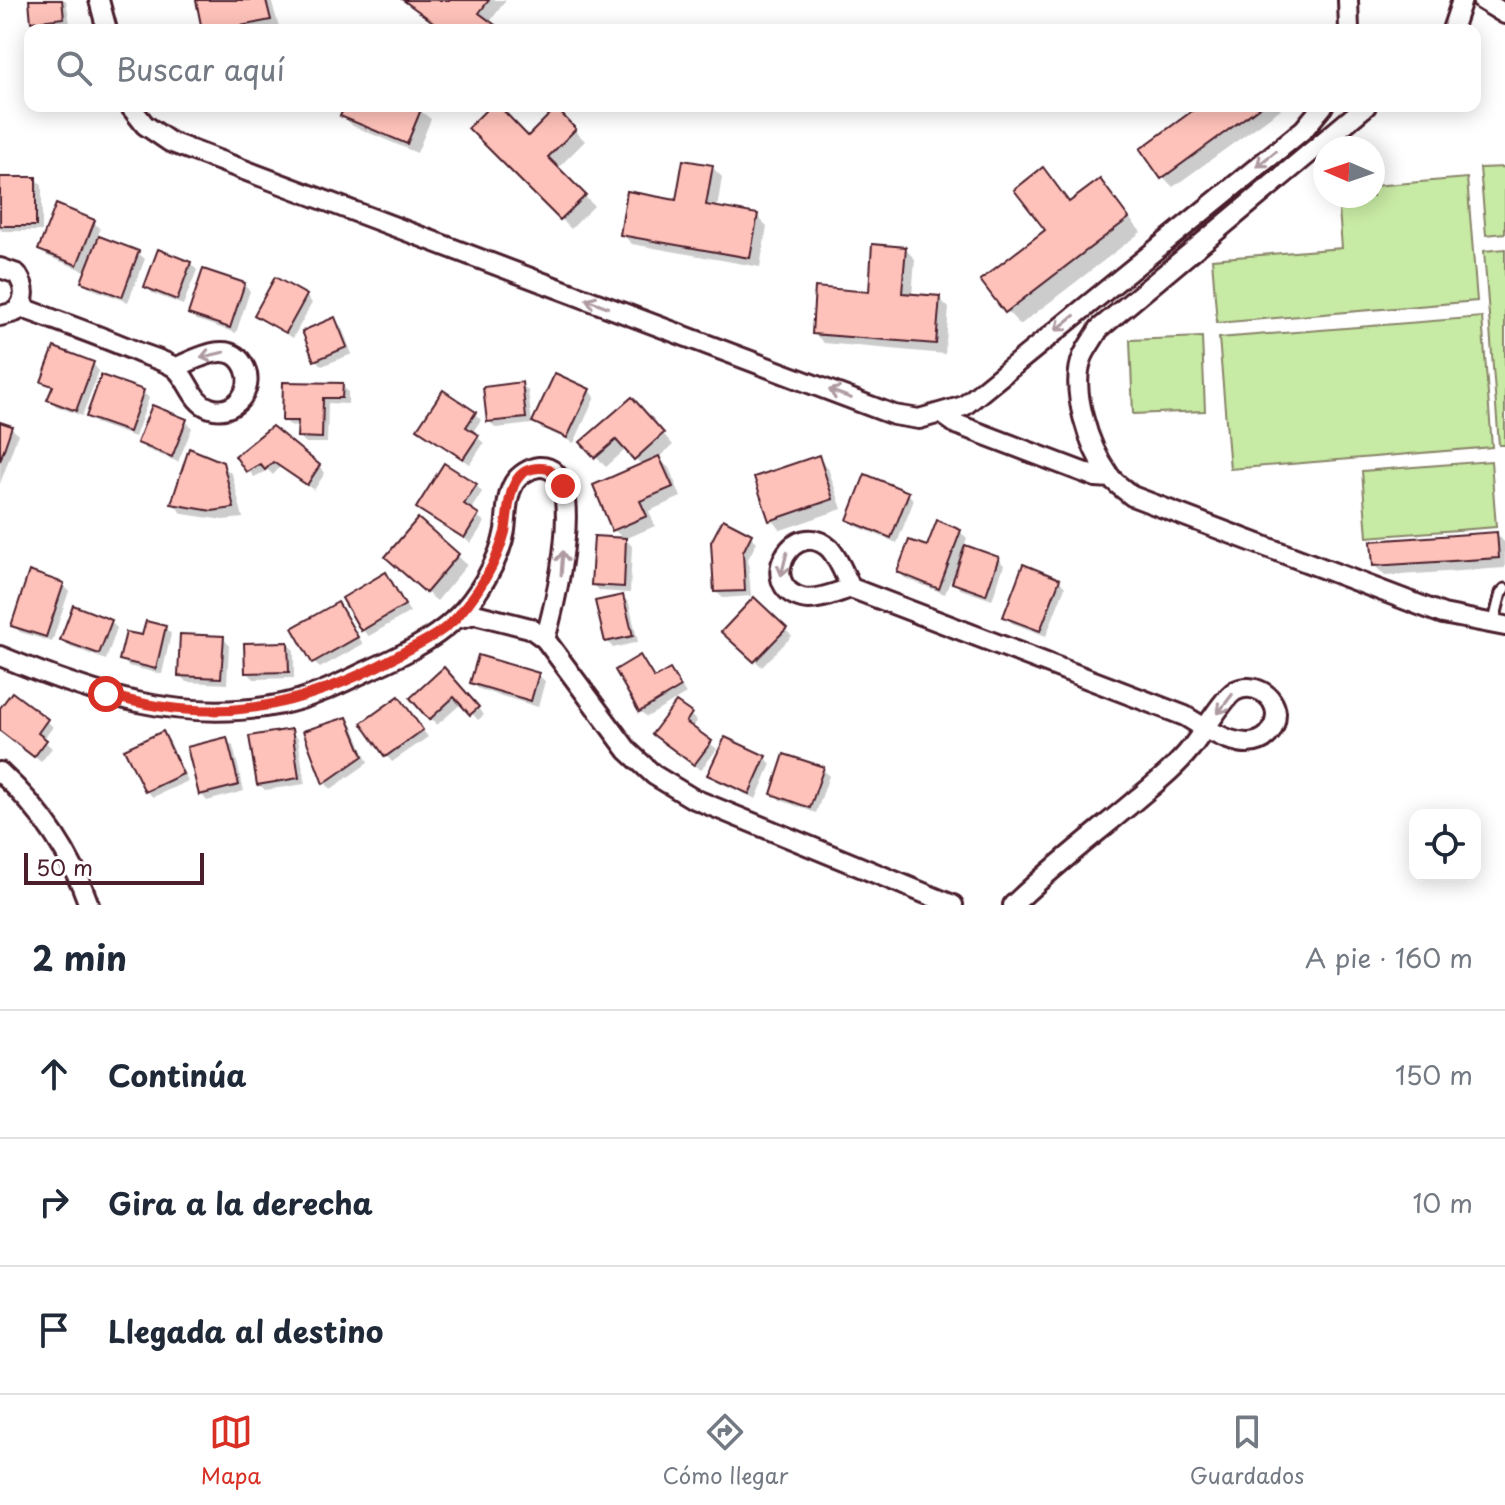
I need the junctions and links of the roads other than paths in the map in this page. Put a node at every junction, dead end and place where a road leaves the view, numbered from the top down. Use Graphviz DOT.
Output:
graph roads {
  1 [pos="99,0"];
  2 [pos="1348,0"];
  3 [pos="1462,0"];
  4 [pos="1482,0"];
  5 [pos="1505,14"];
  6 [pos="105,24"];
  7 [pos="1349,24"];
  8 [pos="1454,24"];
  9 [pos="135,112"];
  10 [pos="1318,112"];
  11 [pos="1359,112"];
  12 [pos="0,268"];
  13 [pos="20,307"];
  14 [pos="0,316"];
  15 [pos="175,368"];
  16 [pos="942,414"];
  17 [pos="1111,478"];
  18 [pos="851,588"];
  19 [pos="1505,589"];
  20 [pos="455,619"];
  21 [pos="1499,626"];
  22 [pos="545,639"];
  23 [pos="0,656"];
  24 [pos="0,772"];
  25 [pos="89,905"];
  26 [pos="953,905"];
  27 [pos="1013,905"];
  1 -- 6 [label="street"];
  2 -- 7 [label="street"];
  3 -- 8 [label="street"];
  4 -- 5 [label="street"];
  16 -- 9 [label="street, one-way"];
  10 -- 16 [label="street, one-way"];
  11 -- 17 [label="street"];
  12 -- 13 [label="street"];
  13 -- 14 [label="street"];
  13 -- 15 [label="street"];
  16 -- 17 [label="street"];
  17 -- 21 [label="street"];
  18 -- 27 [label="street"];
  19 -- 21 [label="lane"];
  20 -- 22 [label="street"];
  22 -- 20 [label="street, one-way"];
  20 -- 23 [label="street"];
  22 -- 26 [label="street"];
  24 -- 25 [label="street"];
}
